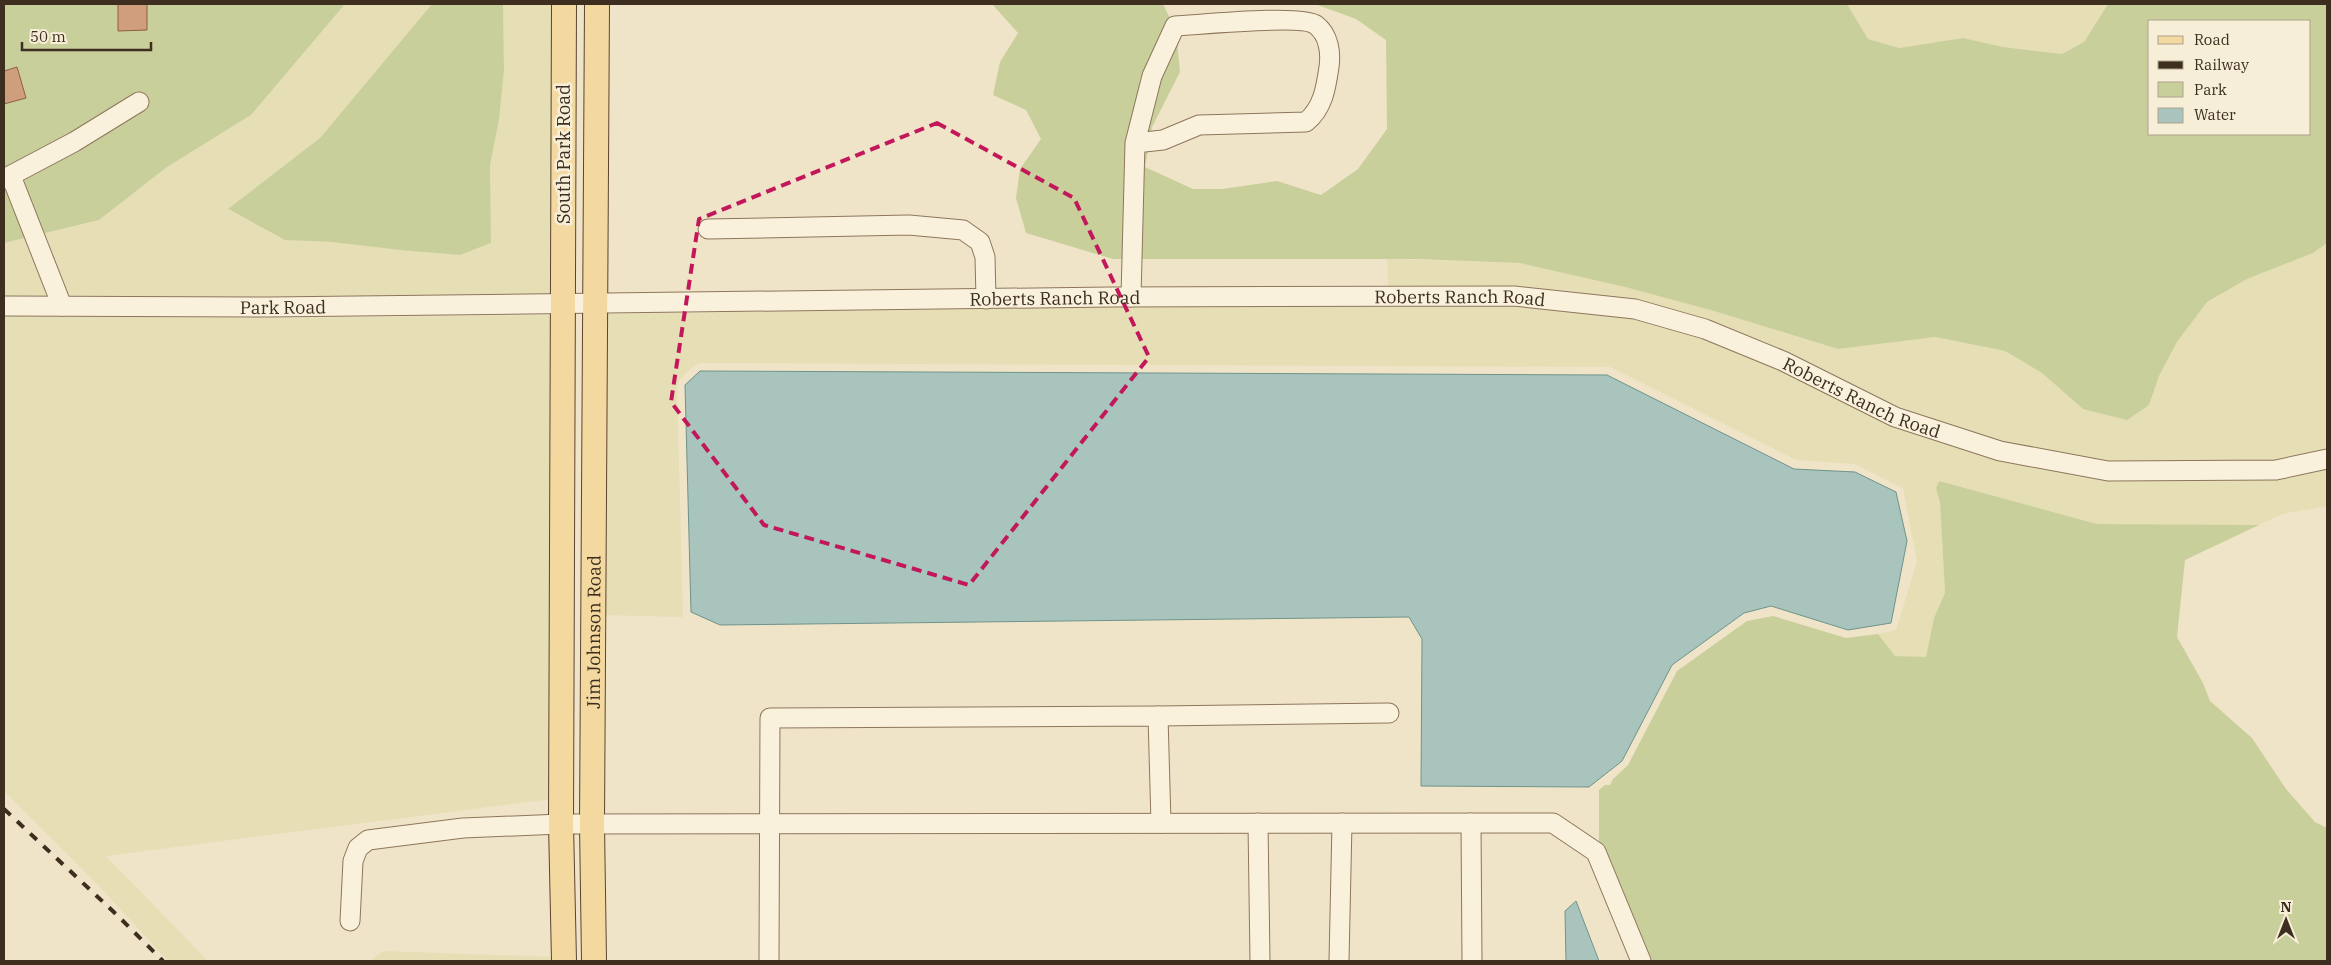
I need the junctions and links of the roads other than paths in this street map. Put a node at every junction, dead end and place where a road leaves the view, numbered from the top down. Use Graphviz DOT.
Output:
graph roads {
  1 [pos="564,4"];
  2 [pos="597,4"];
  3 [pos="139,102"];
  4 [pos="1135,143"];
  5 [pos="7,178"];
  6 [pos="708,229"];
  7 [pos="1131,297"];
  8 [pos="986,299"];
  9 [pos="578,304"];
  10 [pos="4,306"];
  11 [pos="62,306"];
  12 [pos="2327,459"];
  13 [pos="562,559"];
  14 [pos="1389,713"];
  15 [pos="1158,716"];
  16 [pos="769,823"];
  17 [pos="1161,823"];
  18 [pos="1258,823"];
  19 [pos="1342,823"];
  20 [pos="1471,823"];
  21 [pos="561,824"];
  22 [pos="592,824"];
  23 [pos="350,922"];
  24 [pos="564,961"];
  25 [pos="594,961"];
  26 [pos="769,961"];
  27 [pos="1260,961"];
  28 [pos="1339,961"];
  29 [pos="1472,961"];
  30 [pos="1641,961"];
  1 -- 9 [label="main road, South Park Road"];
  2 -- 9 [label="main road, South Park Road"];
  3 -- 5 [label="street"];
  4 -- 4 [label="street"];
  4 -- 7 [label="street"];
  5 -- 11 [label="street"];
  6 -- 8 [label="street"];
  7 -- 8 [label="street, Roberts Ranch Road"];
  7 -- 12 [label="street, Roberts Ranch Road"];
  8 -- 9 [label="street, Roberts Ranch Road"];
  9 -- 11 [label="street, Park Road"];
  9 -- 13 [label="main road, Jim Johnson Road"];
  9 -- 22 [label="main road, Jim Johnson Road"];
  10 -- 11 [label="street, Park Road"];
  13 -- 21 [label="main road, Jim Johnson Road"];
  13 -- 22 [label="main road"];
  14 -- 15 [label="street"];
  15 -- 16 [label="street"];
  15 -- 17 [label="street"];
  16 -- 17 [label="street"];
  16 -- 22 [label="street"];
  16 -- 26 [label="street"];
  17 -- 18 [label="street"];
  18 -- 19 [label="street"];
  18 -- 27 [label="street"];
  19 -- 20 [label="street"];
  19 -- 28 [label="street"];
  20 -- 29 [label="street"];
  20 -- 30 [label="street"];
  21 -- 22 [label="street"];
  21 -- 23 [label="street"];
  21 -- 24 [label="main road, Jim Johnson Road"];
  22 -- 25 [label="main road, Jim Johnson Road"];
}
